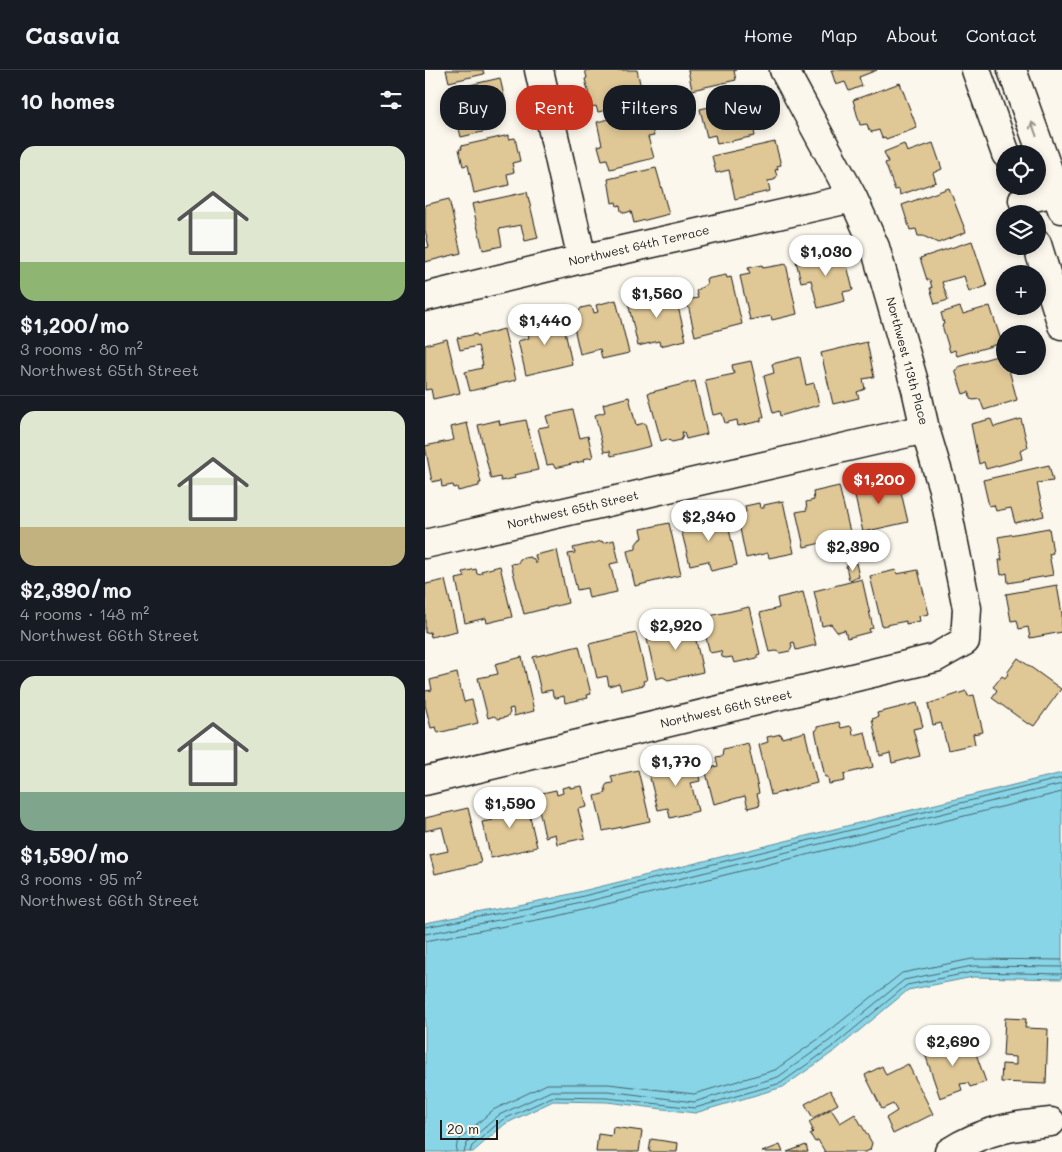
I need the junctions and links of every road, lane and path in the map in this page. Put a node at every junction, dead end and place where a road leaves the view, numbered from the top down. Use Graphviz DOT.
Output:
graph roads {
  1 [pos="539,70"];
  2 [pos="784,70"];
  3 [pos="976,70"];
  4 [pos="1012,70"];
  5 [pos="1003,145"];
  6 [pos="1048,160"];
  7 [pos="1060,197"];
  8 [pos="853,198"];
  9 [pos="1023,200"];
  10 [pos="1040,255"];
  11 [pos="583,259"];
  12 [pos="425,297"];
  13 [pos="1062,325"];
  14 [pos="925,428"];
  15 [pos="425,544"];
  16 [pos="965,641"];
  17 [pos="425,781"];
  18 [pos="1051,1122"];
  19 [pos="994,1141"];
  20 [pos="949,1152"];
  1 -- 11 [label="street"];
  2 -- 8 [label="street, Northwest 113th Place"];
  3 -- 5 [label="street"];
  6 -- 4 [label="street, one-way"];
  6 -- 7 [label="street"];
  7 -- 9 [label="street"];
  8 -- 11 [label="street, Northwest 64th Terrace"];
  8 -- 14 [label="street, Northwest 113th Place"];
  10 -- 13 [label="street"];
  11 -- 12 [label="street, Northwest 64th Terrace"];
  14 -- 15 [label="street, Northwest 65th Street"];
  14 -- 16 [label="street, Northwest 113th Place"];
  16 -- 17 [label="street, Northwest 66th Street"];
  18 -- 19 [label="street"];
  19 -- 20 [label="street"];
}
